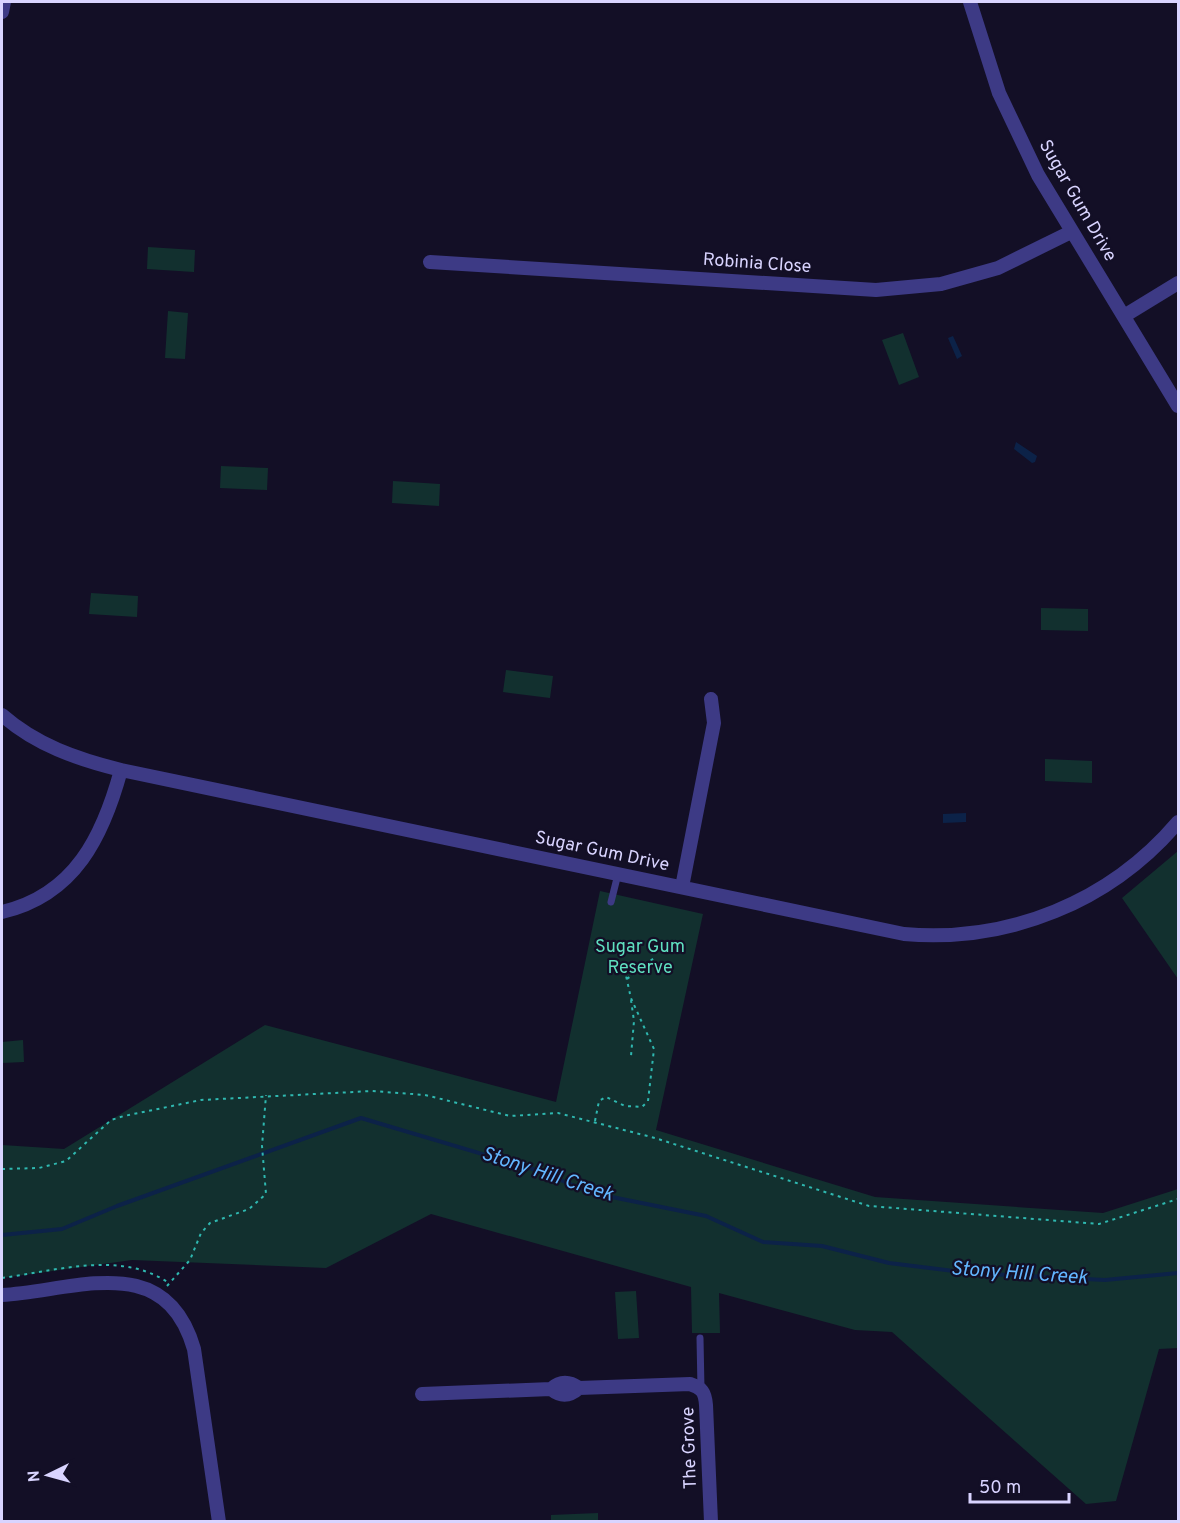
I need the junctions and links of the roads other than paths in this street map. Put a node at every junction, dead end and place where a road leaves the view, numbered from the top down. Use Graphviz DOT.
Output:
graph roads {
  1 [pos="4,2"];
  2 [pos="970,2"];
  3 [pos="2,12"];
  4 [pos="1071,232"];
  5 [pos="430,262"];
  6 [pos="1179,283"];
  7 [pos="1124,316"];
  8 [pos="1179,406"];
  9 [pos="711,699"];
  10 [pos="2,715"];
  11 [pos="121,770"];
  12 [pos="1179,822"];
  13 [pos="618,874"];
  14 [pos="682,887"];
  15 [pos="611,903"];
  16 [pos="2,912"];
  17 [pos="2,1295"];
  18 [pos="700,1338"];
  19 [pos="701,1389"];
  20 [pos="422,1394"];
  21 [pos="219,1521"];
  22 [pos="711,1521"];
  1 -- 3 [label="street"];
  2 -- 4 [label="street, Sugar Gum Drive"];
  4 -- 5 [label="street, Robinia Close"];
  4 -- 7 [label="street, Sugar Gum Drive"];
  6 -- 7 [label="street"];
  7 -- 8 [label="street, Sugar Gum Drive"];
  9 -- 14 [label="street"];
  10 -- 11 [label="street, Sugar Gum Drive"];
  11 -- 13 [label="street, Sugar Gum Drive"];
  11 -- 16 [label="street"];
  12 -- 14 [label="street, Sugar Gum Drive"];
  13 -- 14 [label="street, Sugar Gum Drive"];
  13 -- 15 [label="lane"];
  17 -- 21 [label="street"];
  18 -- 19 [label="lane"];
  19 -- 20 [label="street, The Grove"];
  19 -- 22 [label="street, The Grove"];
}
